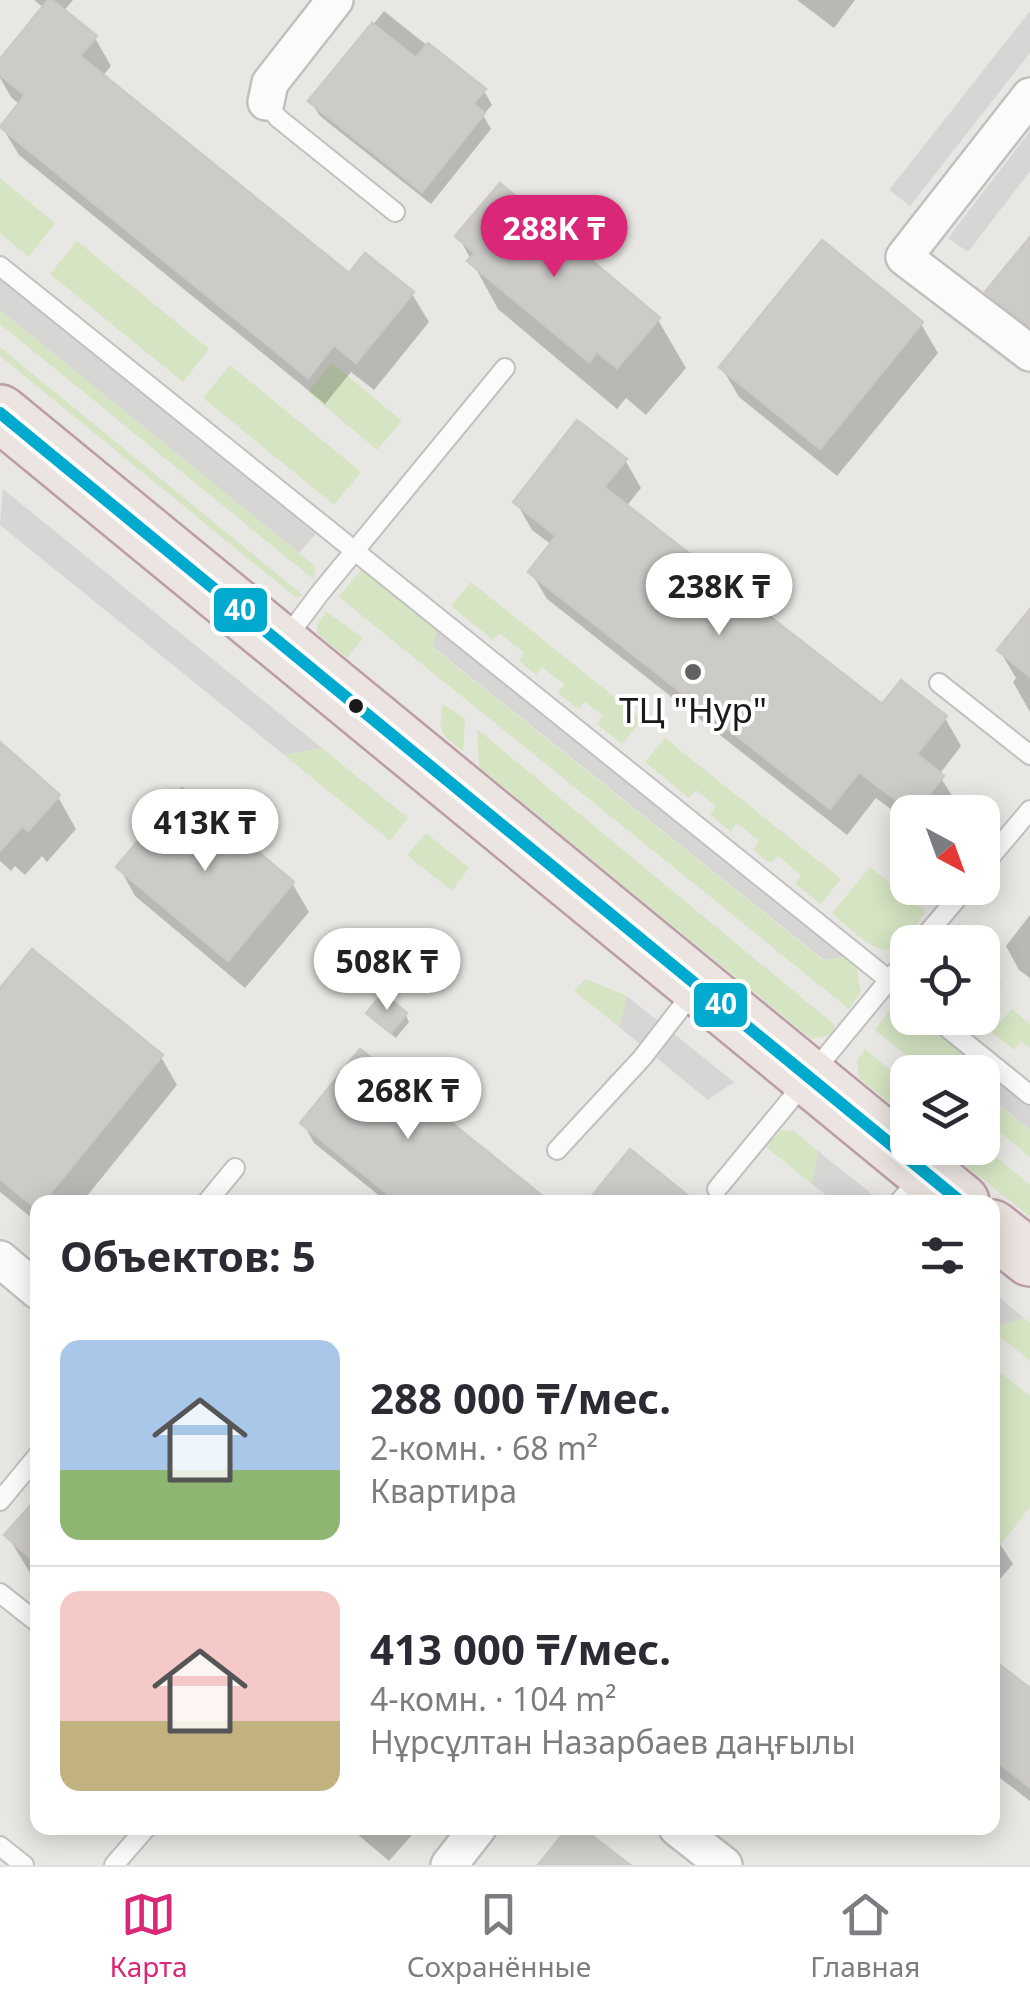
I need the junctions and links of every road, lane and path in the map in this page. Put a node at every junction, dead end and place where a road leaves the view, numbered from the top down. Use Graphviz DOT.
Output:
graph roads {
  1 [pos="335,0"];
  2 [pos="1030,96"];
  3 [pos="266,102"];
  4 [pos="395,212"];
  5 [pos="0,266"];
  6 [pos="1030,353"];
  7 [pos="505,368"];
  8 [pos="0,413"];
  9 [pos="355,550"];
  10 [pos="281,645"];
  11 [pos="939,683"];
  12 [pos="1030,755"];
  13 [pos="1030,810"];
  14 [pos="1000,846"];
  15 [pos="952,905"];
  16 [pos="934,925"];
  17 [pos="889,980"];
  18 [pos="697,986"];
  19 [pos="956,1035"];
  20 [pos="810,1077"];
  21 [pos="1030,1095"];
  22 [pos="556,1150"];
  23 [pos="235,1168"];
  24 [pos="717,1189"];
  25 [pos="929,1193"];
  26 [pos="213,1195"];
  27 [pos="1000,1234"];
  28 [pos="1030,1258"];
  29 [pos="0,1260"];
  30 [pos="30,1284"];
  31 [pos="30,1465"];
  32 [pos="0,1501"];
  33 [pos="0,1592"];
  34 [pos="30,1616"];
  35 [pos="140,1835"];
  36 [pos="473,1835"];
  37 [pos="687,1835"];
  38 [pos="0,1846"];
  39 [pos="24,1865"];
  40 [pos="114,1865"];
  41 [pos="449,1865"];
  42 [pos="724,1865"];
  1 -- 3 [label="street"];
  2 -- 6 [label="street"];
  3 -- 4 [label="lane"];
  5 -- 9 [label="lane"];
  7 -- 9 [label="lane"];
  8 -- 10 [label="highway"];
  9 -- 10 [label="lane"];
  9 -- 17 [label="lane"];
  10 -- 18 [label="highway"];
  11 -- 12 [label="lane"];
  13 -- 14 [label="lane"];
  15 -- 16 [label="lane"];
  17 -- 20 [label="lane"];
  18 -- 20 [label="highway"];
  18 -- 22 [label="lane"];
  19 -- 21 [label="lane"];
  20 -- 24 [label="lane"];
  20 -- 25 [label="highway"];
  23 -- 26 [label="lane"];
  27 -- 28 [label="highway"];
  29 -- 30 [label="street"];
  31 -- 32 [label="lane"];
  33 -- 34 [label="lane"];
  35 -- 40 [label="lane"];
  36 -- 41 [label="street"];
  37 -- 42 [label="street"];
  38 -- 39 [label="lane"];
}
